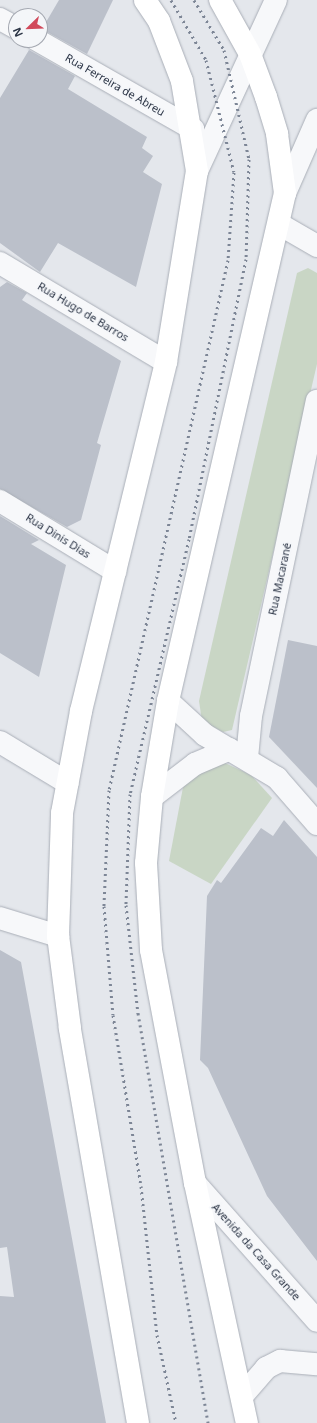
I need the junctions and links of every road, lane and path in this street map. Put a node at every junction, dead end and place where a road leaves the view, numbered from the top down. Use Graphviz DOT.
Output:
graph roads {
  1 [pos="145,0"];
  2 [pos="220,0"];
  3 [pos="278,2"];
  4 [pos="48,46"];
  5 [pos="250,54"];
  6 [pos="317,120"];
  7 [pos="193,129"];
  8 [pos="198,171"];
  9 [pos="285,193"];
  10 [pos="279,224"];
  11 [pos="317,246"];
  12 [pos="0,263"];
  13 [pos="166,362"];
  14 [pos="317,401"];
  15 [pos="0,501"];
  16 [pos="115,571"];
  17 [pos="168,701"];
  18 [pos="0,742"];
  19 [pos="239,754"];
  20 [pos="68,783"];
  21 [pos="152,797"];
  22 [pos="317,824"];
  23 [pos="0,918"];
  24 [pos="58,936"];
  25 [pos="195,1183"];
  26 [pos="317,1321"];
  27 [pos="317,1364"];
  28 [pos="242,1396"];
  29 [pos="138,1423"];
  30 [pos="247,1423"];
  1 -- 7 [label="main road"];
  2 -- 5 [label="main road"];
  3 -- 5 [label="street"];
  4 -- 7 [label="street, Rua Ferreira de Abreu"];
  5 -- 8 [label="street"];
  5 -- 9 [label="main road"];
  6 -- 9 [label="street"];
  7 -- 8 [label="main road"];
  8 -- 13 [label="main road"];
  9 -- 10 [label="main road"];
  10 -- 11 [label="street"];
  10 -- 17 [label="main road"];
  12 -- 13 [label="street, Rua Hugo de Barros"];
  13 -- 16 [label="main road"];
  14 -- 19 [label="street, Rua Macarané"];
  15 -- 16 [label="street, Rua Dinis Dias"];
  16 -- 20 [label="main road"];
  17 -- 19 [label="street"];
  17 -- 21 [label="main road"];
  18 -- 20 [label="street"];
  19 -- 21 [label="street"];
  19 -- 22 [label="street"];
  20 -- 24 [label="main road"];
  21 -- 25 [label="main road"];
  23 -- 24 [label="street"];
  24 -- 29 [label="main road"];
  25 -- 26 [label="street, Avenida da Casa Grande"];
  25 -- 28 [label="main road"];
  27 -- 28 [label="street"];
  28 -- 30 [label="main road"];
}
